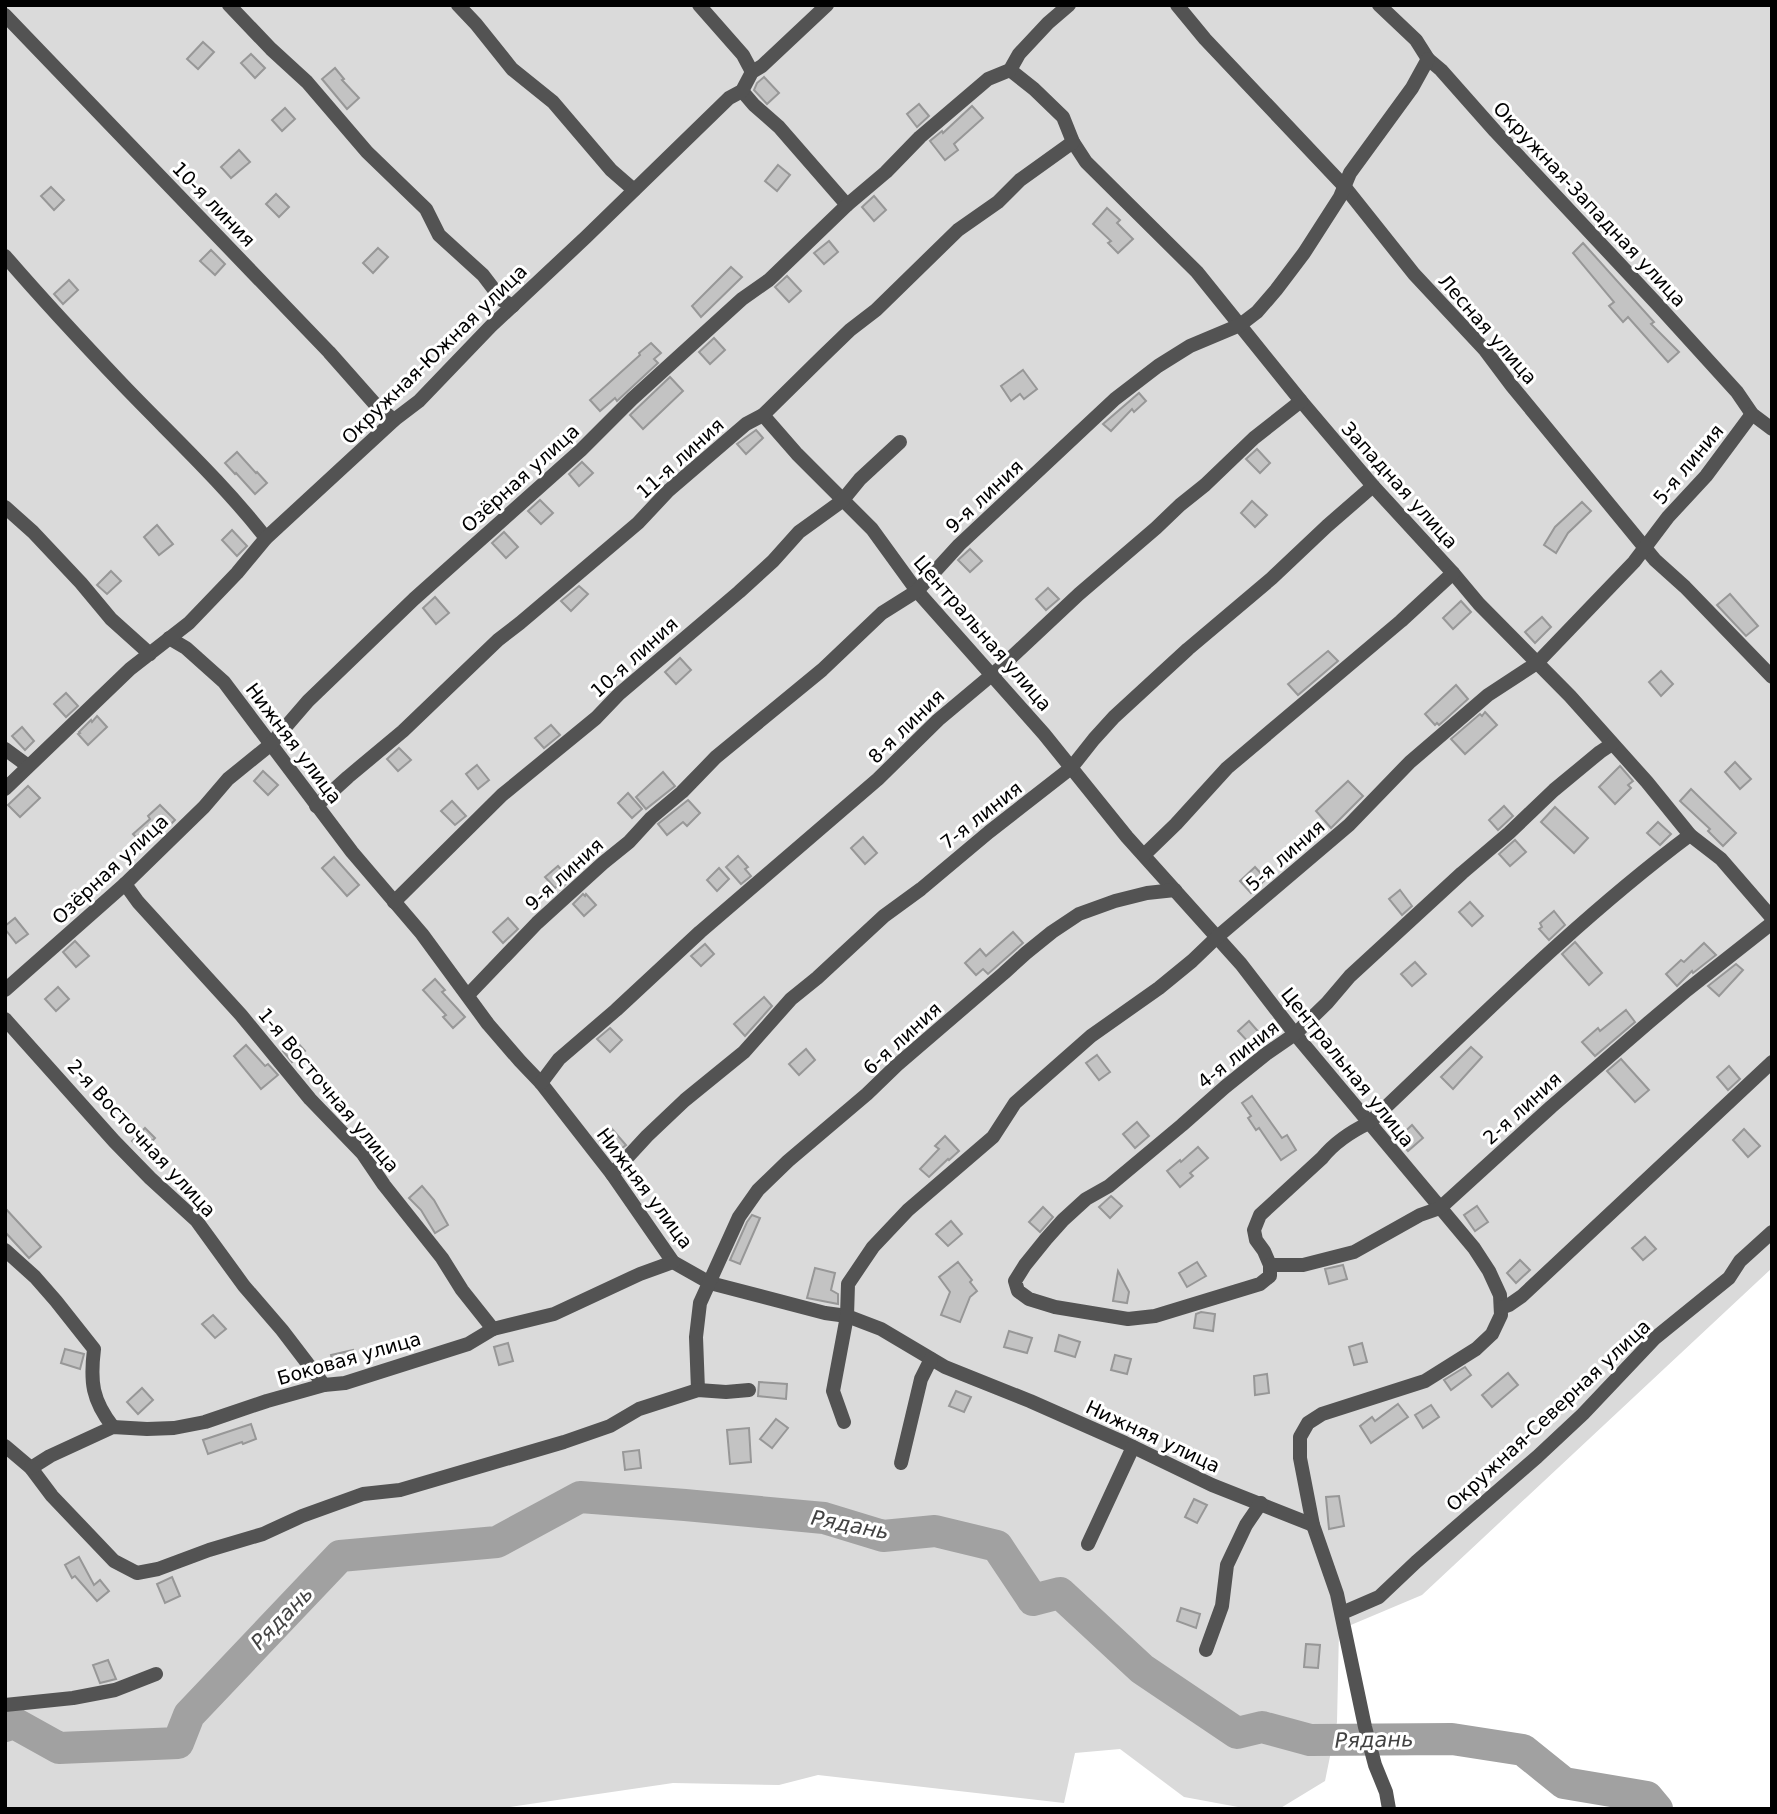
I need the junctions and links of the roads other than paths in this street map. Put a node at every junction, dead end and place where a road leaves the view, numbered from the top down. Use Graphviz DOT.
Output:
graph roads {
  1 [pos="229,5"];
  2 [pos="458,5"];
  3 [pos="699,5"];
  4 [pos="827,5"];
  5 [pos="1069,5"];
  6 [pos="1177,5"];
  7 [pos="1379,5"];
  8 [pos="5,15"];
  9 [pos="1428,59"];
  10 [pos="1010,70"];
  11 [pos="752,72"];
  12 [pos="742,92"];
  13 [pos="1073,142"];
  14 [pos="1344,186"];
  15 [pos="634,190"];
  16 [pos="847,205"];
  17 [pos="5,256"];
  18 [pos="513,306"];
  19 [pos="1240,325"];
  20 [pos="1301,401"];
  21 [pos="1752,414"];
  22 [pos="763,415"];
  23 [pos="394,421"];
  24 [pos="1772,429"];
  25 [pos="900,442"];
  26 [pos="1373,486"];
  27 [pos="842,500"];
  28 [pos="5,507"];
  29 [pos="266,538"];
  30 [pos="1646,548"];
  31 [pos="1453,573"];
  32 [pos="916,591"];
  33 [pos="169,638"];
  34 [pos="150,654"];
  35 [pos="1537,663"];
  36 [pos="991,676"];
  37 [pos="1772,677"];
  38 [pos="1612,744"];
  39 [pos="270,745"];
  40 [pos="5,749"];
  41 [pos="28,766"];
  42 [pos="1071,768"];
  43 [pos="5,789"];
  44 [pos="316,806"];
  45 [pos="1690,835"];
  46 [pos="1144,855"];
  47 [pos="125,884"];
  48 [pos="1175,890"];
  49 [pos="394,902"];
  50 [pos="1772,921"];
  51 [pos="1216,938"];
  52 [pos="5,990"];
  53 [pos="468,995"];
  54 [pos="5,1019"];
  55 [pos="1295,1034"];
  56 [pos="1772,1062"];
  57 [pos="541,1083"];
  58 [pos="1368,1123"];
  59 [pos="612,1174"];
  60 [pos="1440,1208"];
  61 [pos="1772,1231"];
  62 [pos="5,1250"];
  63 [pos="673,1262"];
  64 [pos="1270,1265"];
  65 [pos="710,1283"];
  66 [pos="1501,1308"];
  67 [pos="847,1316"];
  68 [pos="493,1329"];
  69 [pos="931,1359"];
  70 [pos="324,1385"];
  71 [pos="698,1390"];
  72 [pos="749,1390"];
  73 [pos="844,1422"];
  74 [pos="113,1427"];
  75 [pos="5,1446"];
  76 [pos="1133,1447"];
  77 [pos="901,1463"];
  78 [pos="31,1468"];
  79 [pos="1261,1503"];
  80 [pos="1312,1525"];
  81 [pos="1088,1544"];
  82 [pos="1342,1613"];
  83 [pos="1206,1650"];
  84 [pos="156,1674"];
  85 [pos="5,1705"];
  86 [pos="1390,1809"];
  1 -- 18 [label="street"];
  2 -- 15 [label="street"];
  3 -- 11 [label="street"];
  4 -- 11 [label="street, Окружная-Южная улица"];
  5 -- 10 [label="street, Озёрная улица"];
  6 -- 14 [label="street, Лесная улица"];
  7 -- 9 [label="street, Окружная-Западная улица"];
  8 -- 23 [label="street, 10-я линия"];
  9 -- 14 [label="street, 9-я линия"];
  9 -- 21 [label="street, Окружная-Западная улица"];
  10 -- 13 [label="street, Западная улица"];
  10 -- 16 [label="street, Озёрная улица"];
  11 -- 12 [label="street, Окружная-Южная улица"];
  12 -- 15 [label="street, Окружная-Южная улица"];
  12 -- 16 [label="street"];
  13 -- 19 [label="street, Западная улица"];
  13 -- 22 [label="street, 11-я линия"];
  14 -- 19 [label="street, 9-я линия"];
  14 -- 30 [label="street, Лесная улица"];
  15 -- 18 [label="street, Окружная-Южная улица"];
  16 -- 39 [label="street, Озёрная улица"];
  17 -- 29 [label="street"];
  18 -- 23 [label="street, Окружная-Южная улица"];
  19 -- 20 [label="street, Западная улица"];
  19 -- 32 [label="street, 9-я линия"];
  20 -- 26 [label="street, Западная улица"];
  20 -- 36 [label="street, 8-я линия"];
  21 -- 24 [label="street, Окружная-Западная улица"];
  21 -- 30 [label="street, 5-я линия"];
  22 -- 27 [label="street, Центральная улица"];
  22 -- 44 [label="street, 11-я линия"];
  23 -- 29 [label="street, Окружная-Южная улица"];
  25 -- 27 [label="street, 10-я линия"];
  26 -- 31 [label="street, Западная улица"];
  26 -- 42 [label="street, 7-я линия"];
  27 -- 32 [label="street, Центральная улица"];
  27 -- 49 [label="street, 10-я линия"];
  28 -- 34 [label="street"];
  29 -- 33 [label="street, Окружная-Южная улица"];
  30 -- 35 [label="street, 5-я линия"];
  30 -- 37 [label="street, Лесная улица"];
  31 -- 35 [label="street, Западная улица"];
  31 -- 46 [label="street"];
  32 -- 36 [label="street, Центральная улица"];
  32 -- 53 [label="street, 9-я линия"];
  33 -- 34 [label="street, Окружная-Южная улица"];
  33 -- 39 [label="street, Нижняя улица"];
  34 -- 41 [label="street, Окружная-Южная улица"];
  35 -- 38 [label="street, Западная улица"];
  35 -- 51 [label="street, 5-я линия"];
  36 -- 42 [label="street, Центральная улица"];
  36 -- 57 [label="street, 8-я линия"];
  38 -- 45 [label="street, Западная улица"];
  38 -- 55 [label="street, 4-я линия"];
  39 -- 44 [label="street, Нижняя улица"];
  39 -- 47 [label="street, Озёрная улица"];
  40 -- 41 [label="street"];
  41 -- 43 [label="street, Окружная-Южная улица"];
  42 -- 46 [label="street, Центральная улица"];
  42 -- 59 [label="street, 7-я линия"];
  44 -- 49 [label="street, Нижняя улица"];
  45 -- 50 [label="street, Западная улица"];
  45 -- 58 [label="street"];
  46 -- 48 [label="street, Центральная улица"];
  47 -- 52 [label="street, Озёрная улица"];
  47 -- 68 [label="street, 1-я Восточная улица"];
  48 -- 51 [label="street, Центральная улица"];
  48 -- 65 [label="street, 6-я линия"];
  49 -- 53 [label="street, Нижняя улица"];
  50 -- 60 [label="street, 2-я линия"];
  51 -- 55 [label="street, Центральная улица"];
  51 -- 67 [label="street, 5-я линия"];
  53 -- 57 [label="street, Нижняя улица"];
  54 -- 70 [label="street, 2-я Восточная улица"];
  55 -- 58 [label="street, Центральная улица"];
  55 -- 64 [label="street, 4-я линия"];
  56 -- 66 [label="street"];
  57 -- 59 [label="street, Нижняя улица"];
  58 -- 60 [label="street, Центральная улица"];
  58 -- 64 [label="street"];
  59 -- 63 [label="street, Нижняя улица"];
  60 -- 64 [label="street, 2-я линия"];
  60 -- 66 [label="street, Центральная улица"];
  61 -- 82 [label="street, Окружная-Северная улица"];
  62 -- 74 [label="street"];
  63 -- 65 [label="street, Нижняя улица"];
  63 -- 68 [label="street, Боковая улица"];
  65 -- 67 [label="street, Нижняя улица"];
  65 -- 71 [label="street, 6-я линия"];
  66 -- 80 [label="street"];
  67 -- 69 [label="street, Нижняя улица"];
  67 -- 73 [label="street, 5-я линия"];
  68 -- 70 [label="street, Боковая улица"];
  69 -- 76 [label="street, Нижняя улица"];
  69 -- 77 [label="street"];
  70 -- 74 [label="street, Боковая улица"];
  71 -- 72 [label="street"];
  71 -- 78 [label="street"];
  74 -- 78 [label="street, Боковая улица"];
  75 -- 78 [label="street"];
  76 -- 79 [label="street, Нижняя улица"];
  76 -- 81 [label="street"];
  79 -- 80 [label="street, Нижняя улица"];
  79 -- 83 [label="street"];
  80 -- 82 [label="street"];
  82 -- 86 [label="street"];
  84 -- 85 [label="street"];
}
